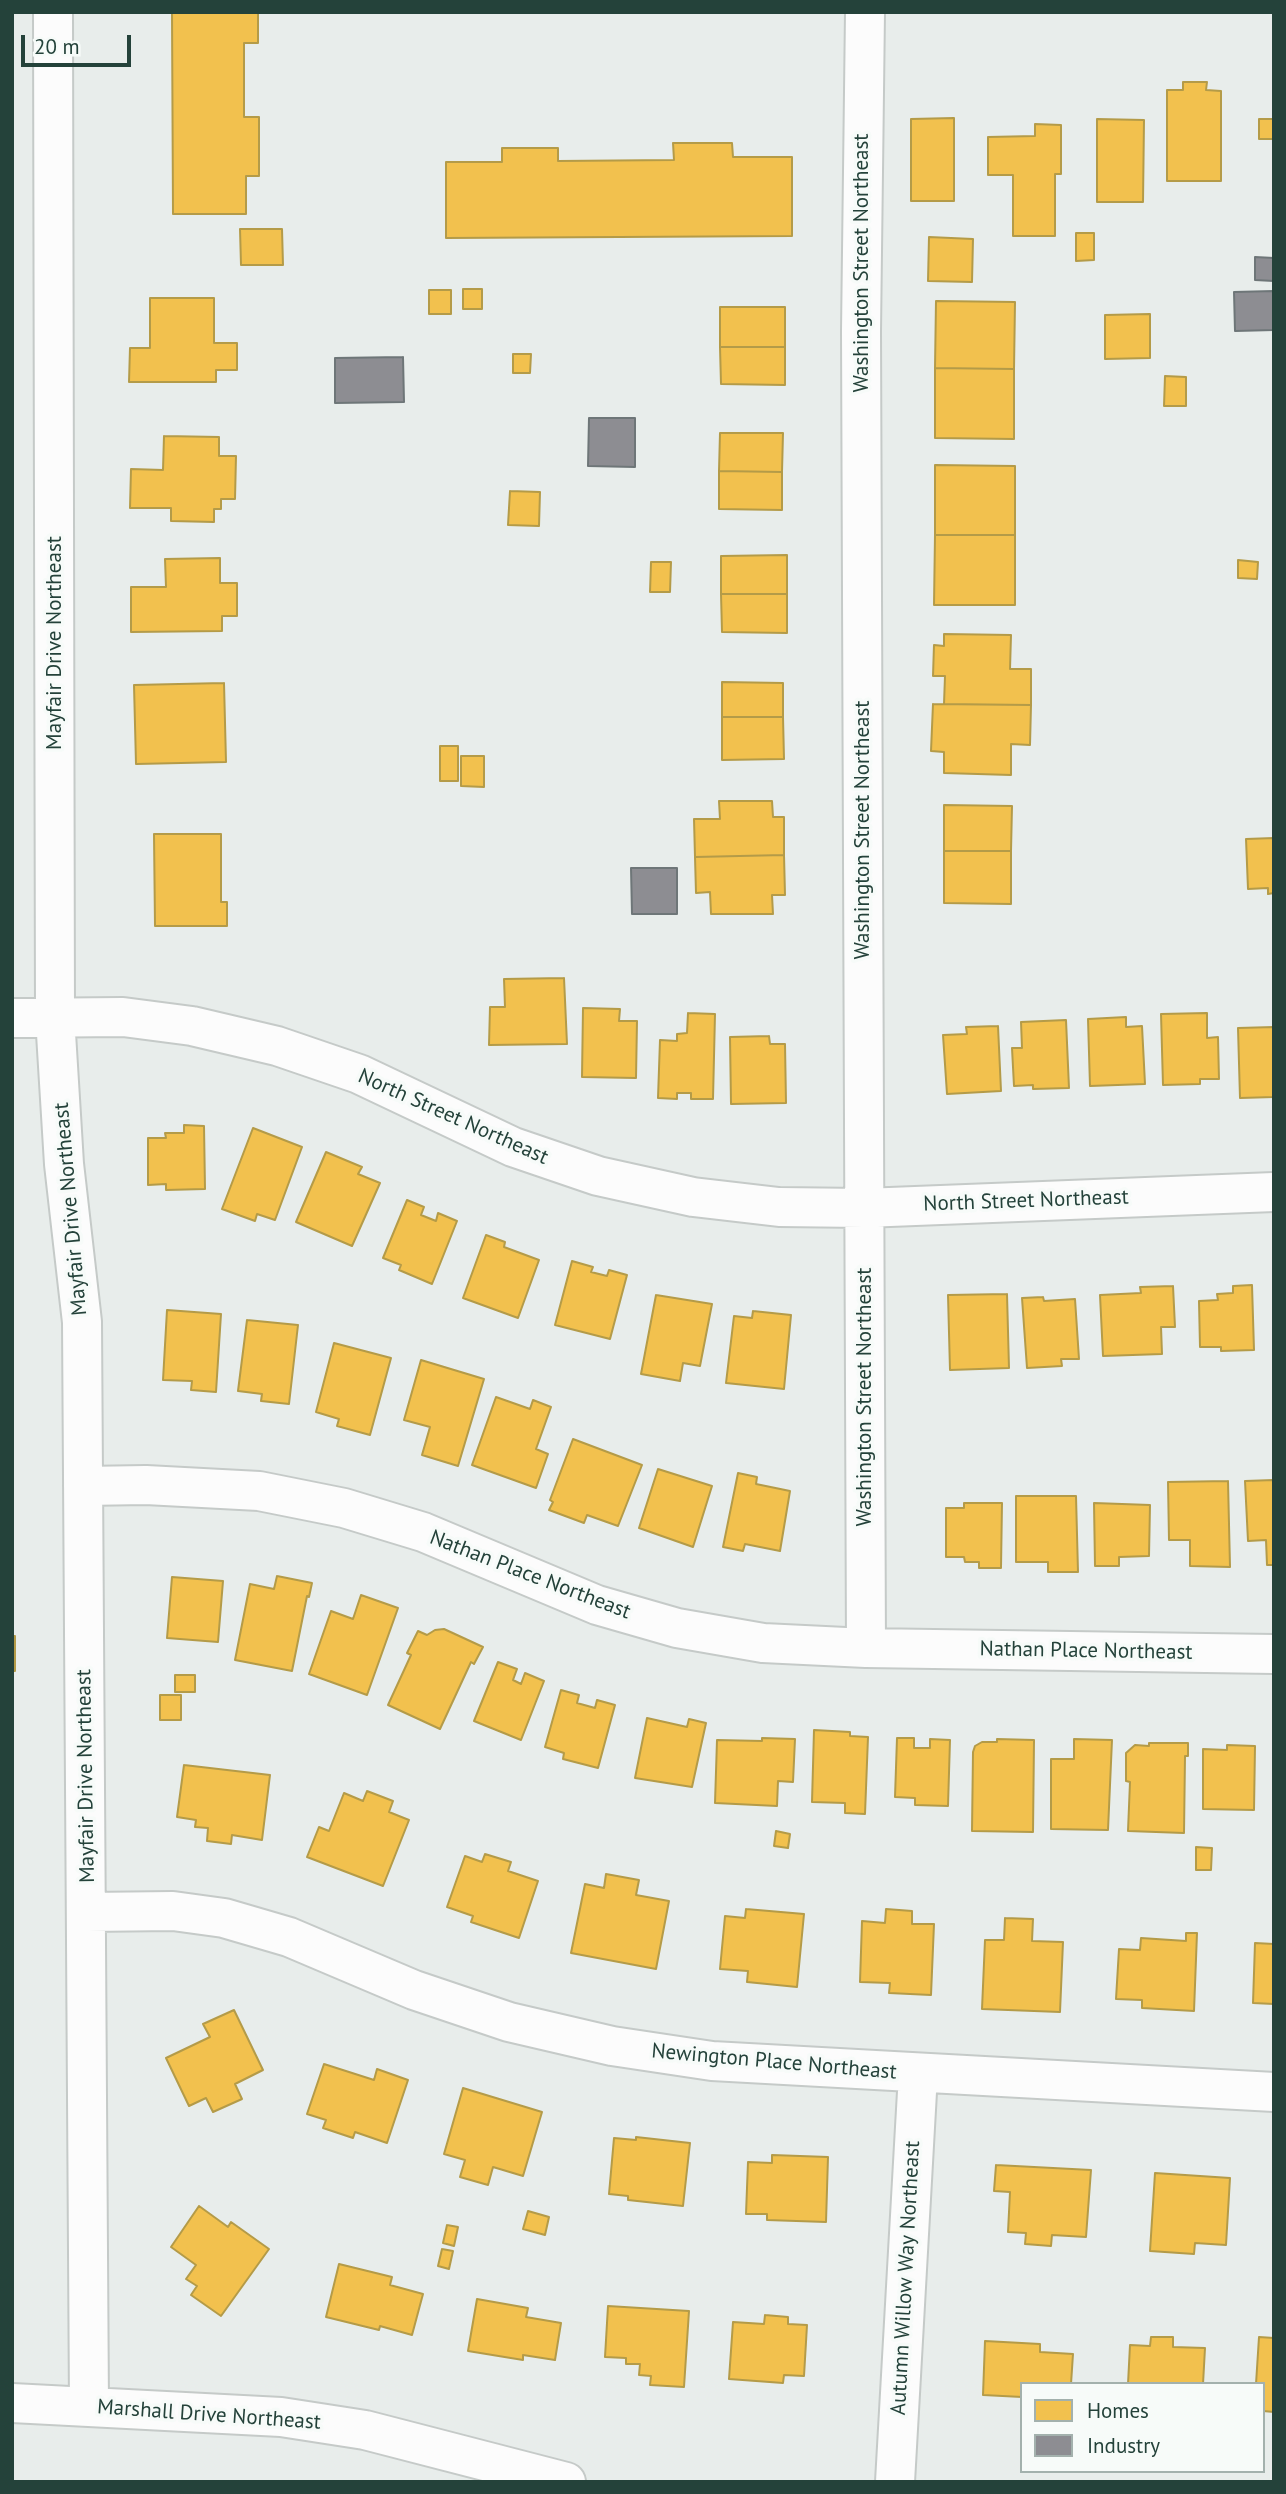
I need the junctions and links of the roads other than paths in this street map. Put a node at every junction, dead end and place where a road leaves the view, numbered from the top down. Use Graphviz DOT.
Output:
graph roads {
  1 [pos="53,12"];
  2 [pos="865,12"];
  3 [pos="55,1017"];
  4 [pos="12,1018"];
  5 [pos="1274,1192"];
  6 [pos="864,1208"];
  7 [pos="83,1486"];
  8 [pos="866,1648"];
  9 [pos="1274,1654"];
  10 [pos="87,1913"];
  11 [pos="918,2074"];
  12 [pos="1274,2092"];
  13 [pos="12,2403"];
  14 [pos="89,2406"];
  15 [pos="566,2482"];
  16 [pos="895,2482"];
  1 -- 3 [label="street, Mayfair Drive Northeast"];
  2 -- 6 [label="street, Washington Street Northeast"];
  3 -- 4 [label="street, North Street Northeast"];
  3 -- 6 [label="street, North Street Northeast"];
  3 -- 7 [label="street, Mayfair Drive Northeast"];
  5 -- 6 [label="street, North Street Northeast"];
  6 -- 8 [label="street, Washington Street Northeast"];
  7 -- 8 [label="street, Nathan Place Northeast"];
  7 -- 10 [label="street, Mayfair Drive Northeast"];
  8 -- 9 [label="street, Nathan Place Northeast"];
  10 -- 11 [label="street, Newington Place Northeast"];
  10 -- 14 [label="street, Mayfair Drive Northeast"];
  11 -- 12 [label="street, Newington Place Northeast"];
  11 -- 16 [label="street, Autumn Willow Way Northeast"];
  13 -- 14 [label="street, Marshall Drive Northeast"];
  14 -- 15 [label="street, Marshall Drive Northeast"];
}
